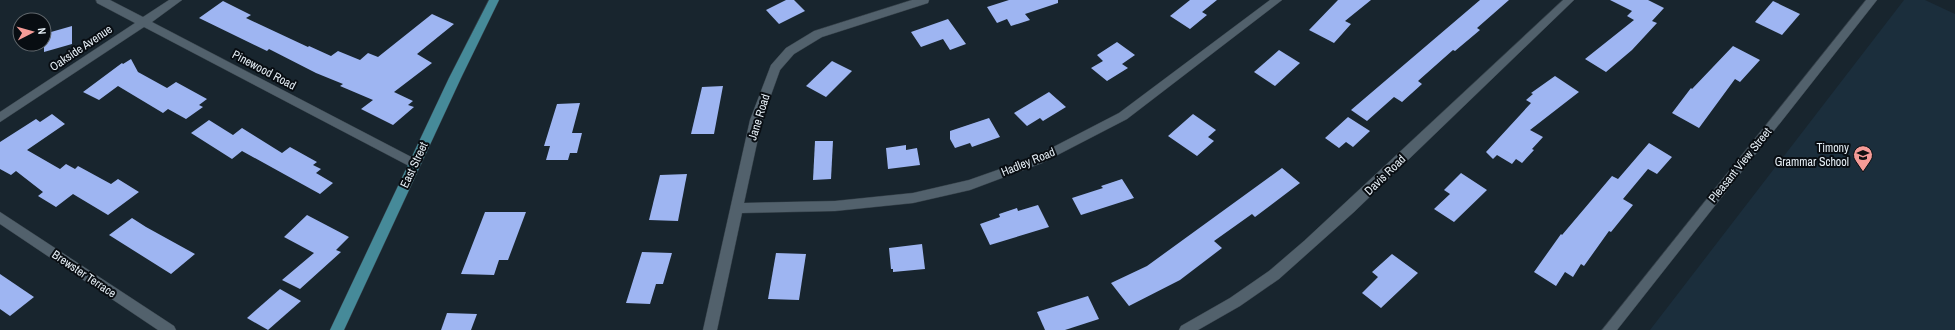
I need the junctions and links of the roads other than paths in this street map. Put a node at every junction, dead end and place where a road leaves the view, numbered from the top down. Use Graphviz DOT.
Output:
graph roads {
  1 [pos="102,0"];
  2 [pos="177,0"];
  3 [pos="494,0"];
  4 [pos="924,0"];
  5 [pos="1277,0"];
  6 [pos="1569,0"];
  7 [pos="1872,0"];
  8 [pos="144,22"];
  9 [pos="0,118"];
  10 [pos="415,164"];
  11 [pos="736,208"];
  12 [pos="0,217"];
  13 [pos="169,330"];
  14 [pos="337,330"];
  15 [pos="710,330"];
  16 [pos="1186,330"];
  17 [pos="1609,330"];
  1 -- 8 [label="street, Pinewood Road"];
  2 -- 8 [label="street, Oakside Avenue"];
  3 -- 10 [label="main road, East Street"];
  4 -- 11 [label="street, Jane Road"];
  5 -- 11 [label="street, Hadley Road"];
  6 -- 16 [label="street, Davis Road"];
  7 -- 17 [label="street, Pleasant View Street"];
  8 -- 9 [label="street, Oakside Avenue"];
  8 -- 10 [label="street, Pinewood Road"];
  10 -- 14 [label="main road, East Street"];
  11 -- 15 [label="street, Jane Road"];
  12 -- 13 [label="street, Brewster Terrace"];
}
